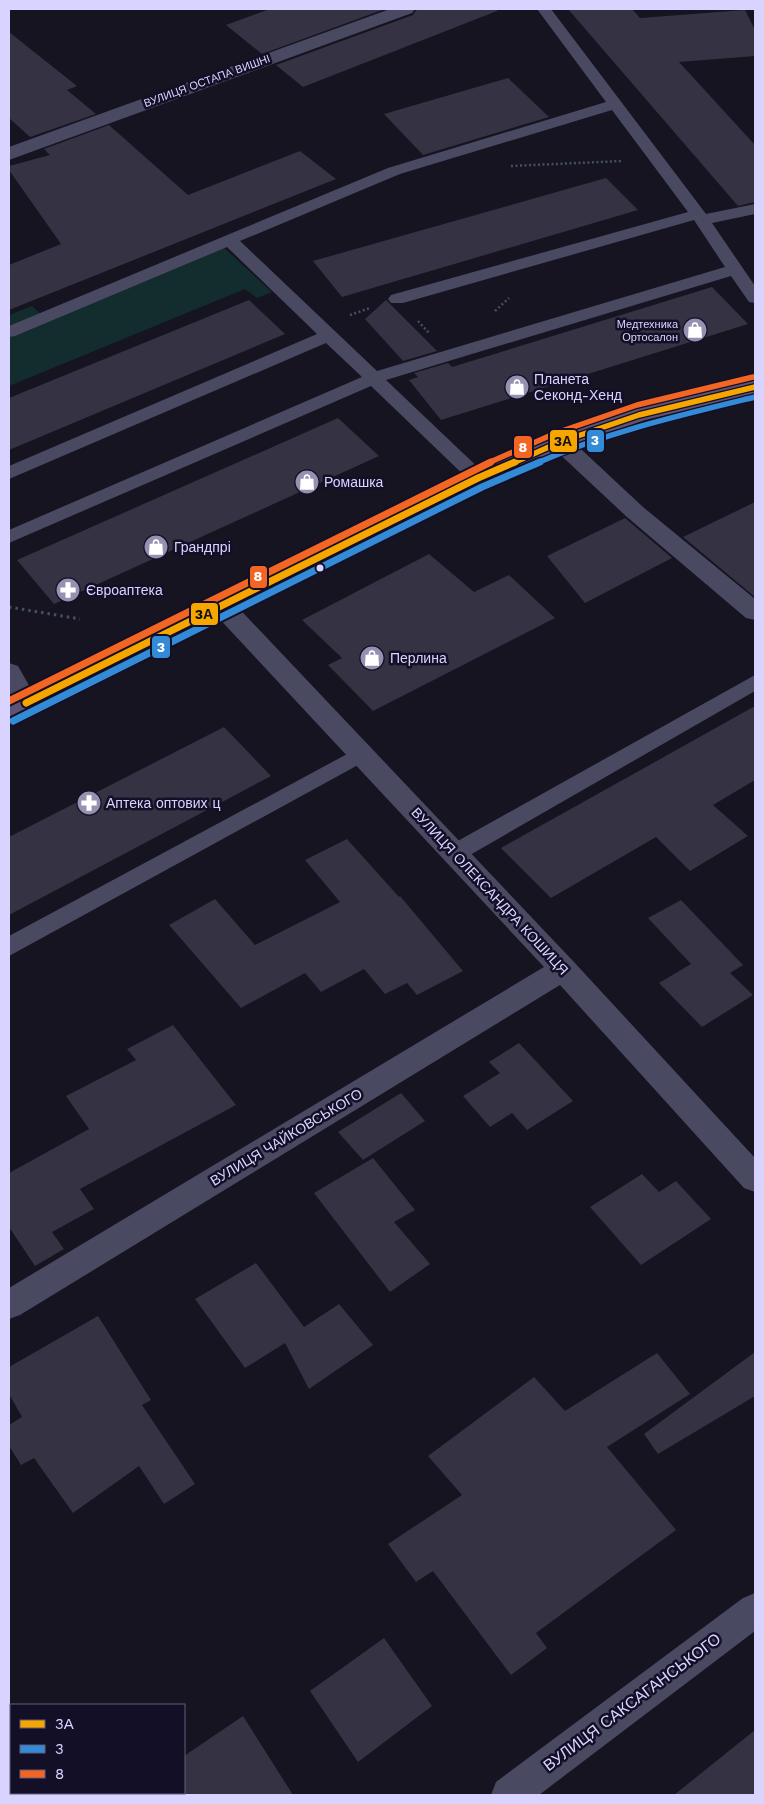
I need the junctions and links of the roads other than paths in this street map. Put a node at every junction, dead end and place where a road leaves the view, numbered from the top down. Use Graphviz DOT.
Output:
graph roads {
  1 [pos="406,9"];
  2 [pos="544,9"];
  3 [pos="616,104"];
  4 [pos="9,154"];
  5 [pos="755,209"];
  6 [pos="700,217"];
  7 [pos="229,240"];
  8 [pos="736,269"];
  9 [pos="755,298"];
  10 [pos="397,299"];
  11 [pos="324,330"];
  12 [pos="9,332"];
  13 [pos="374,378"];
  14 [pos="755,387"];
  15 [pos="560,442"];
  16 [pos="9,473"];
  17 [pos="478,478"];
  18 [pos="9,537"];
  19 [pos="222,606"];
  20 [pos="755,612"];
  21 [pos="9,672"];
  22 [pos="755,682"];
  23 [pos="18,708"];
  24 [pos="362,754"];
  25 [pos="455,853"];
  26 [pos="9,947"];
  27 [pos="563,969"];
  28 [pos="755,1179"];
  29 [pos="9,1305"];
  30 [pos="755,1610"];
  31 [pos="509,1795"];
  1 -- 4 [label="street, ВУЛИЦЯ ОСТАПА ВИШНІ"];
  2 -- 3 [label="lane"];
  3 -- 6 [label="lane"];
  3 -- 7 [label="lane"];
  5 -- 6 [label="lane"];
  6 -- 8 [label="lane"];
  6 -- 10 [label="lane"];
  7 -- 11 [label="lane"];
  7 -- 12 [label="lane"];
  8 -- 9 [label="lane"];
  8 -- 13 [label="lane"];
  11 -- 13 [label="lane"];
  11 -- 16 [label="lane"];
  13 -- 17 [label="lane"];
  13 -- 18 [label="lane"];
  14 -- 15 [label="main road"];
  15 -- 17 [label="main road"];
  15 -- 20 [label="street"];
  17 -- 19 [label="main road"];
  19 -- 23 [label="main road"];
  19 -- 24 [label="street, ВУЛИЦЯ ОЛЕКСАНДРА КОШИЦЯ"];
  21 -- 23 [label="street"];
  22 -- 25 [label="lane"];
  24 -- 25 [label="street, ВУЛИЦЯ ОЛЕКСАНДРА КОШИЦЯ"];
  24 -- 26 [label="lane"];
  25 -- 27 [label="street, ВУЛИЦЯ ОЛЕКСАНДРА КОШИЦЯ"];
  27 -- 28 [label="street, ВУЛИЦЯ ОЛЕКСАНДРА КОШИЦЯ"];
  27 -- 29 [label="street, ВУЛИЦЯ ЧАЙКОВСЬКОГО"];
  30 -- 31 [label="street, ВУЛИЦЯ САКСАГАНСЬКОГО"];
}
